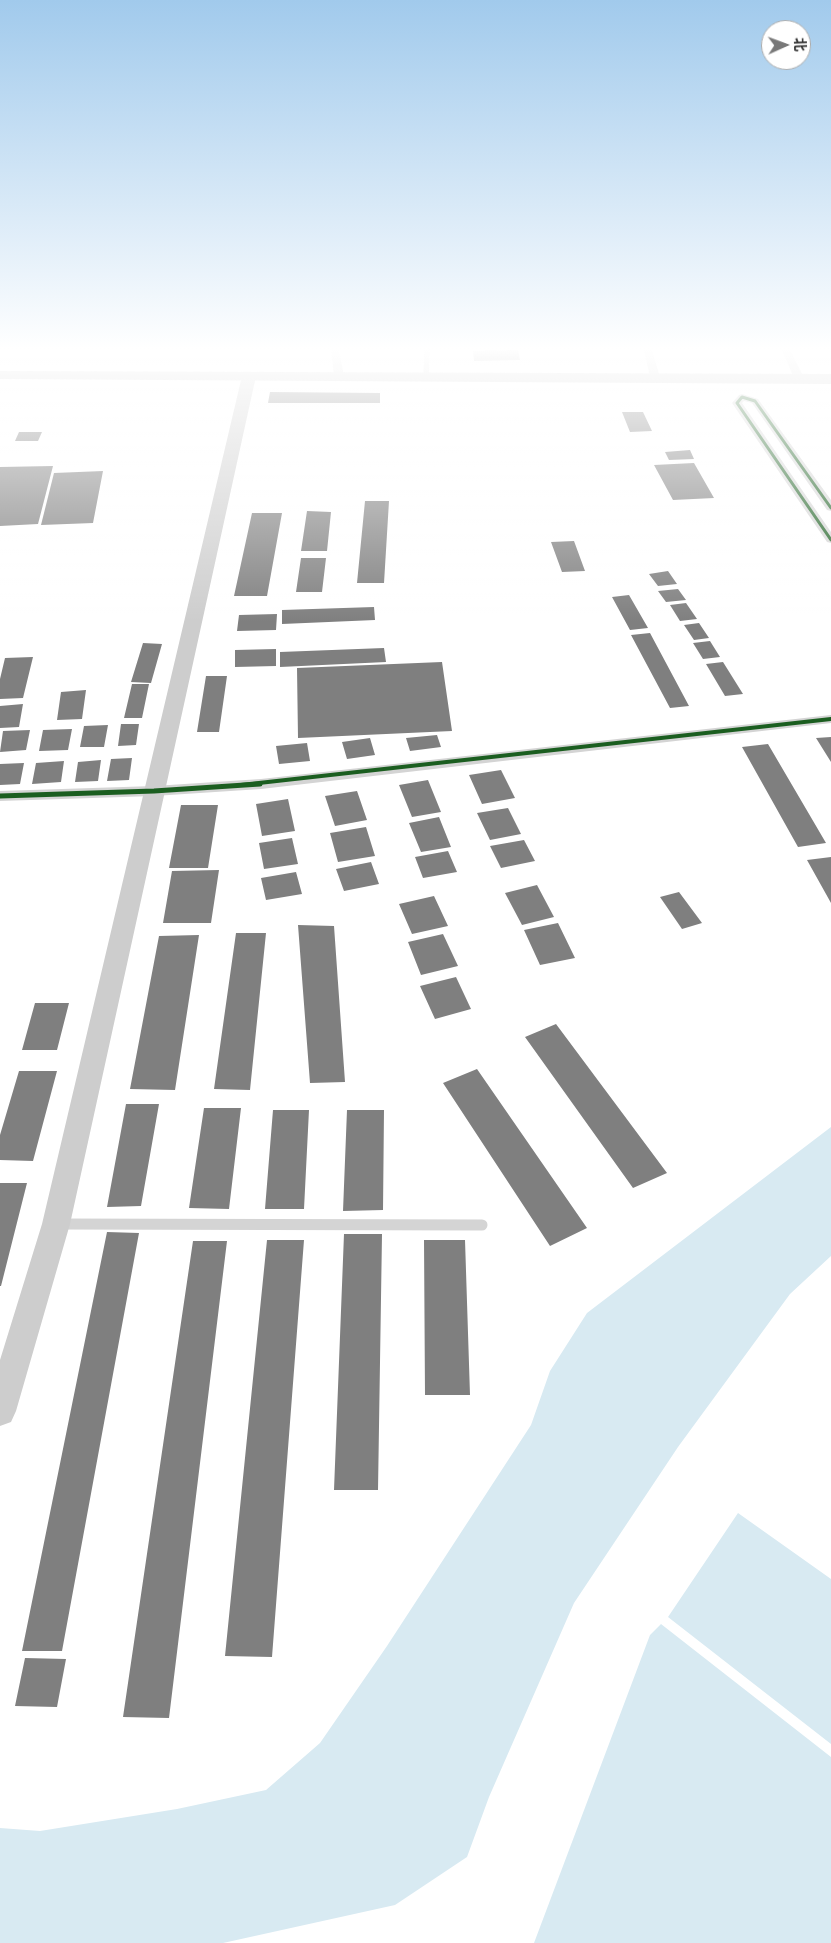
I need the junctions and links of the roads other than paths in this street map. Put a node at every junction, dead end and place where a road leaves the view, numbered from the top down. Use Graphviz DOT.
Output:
graph roads {
  1 [pos="234,441"];
  2 [pos="763,441"];
  3 [pos="783,441"];
  4 [pos="831,508"];
  5 [pos="831,540"];
  6 [pos="831,719"];
  7 [pos="154,791"];
  8 [pos="0,796"];
  9 [pos="56,1224"];
  10 [pos="482,1225"];
  11 [pos="0,1411"];
  1 -- 7 [label="main road"];
  2 -- 5 [label="street"];
  3 -- 4 [label="street"];
  6 -- 7 [label="street"];
  7 -- 8 [label="street"];
  7 -- 9 [label="main road"];
  9 -- 10 [label="lane"];
  9 -- 11 [label="main road"];
}
